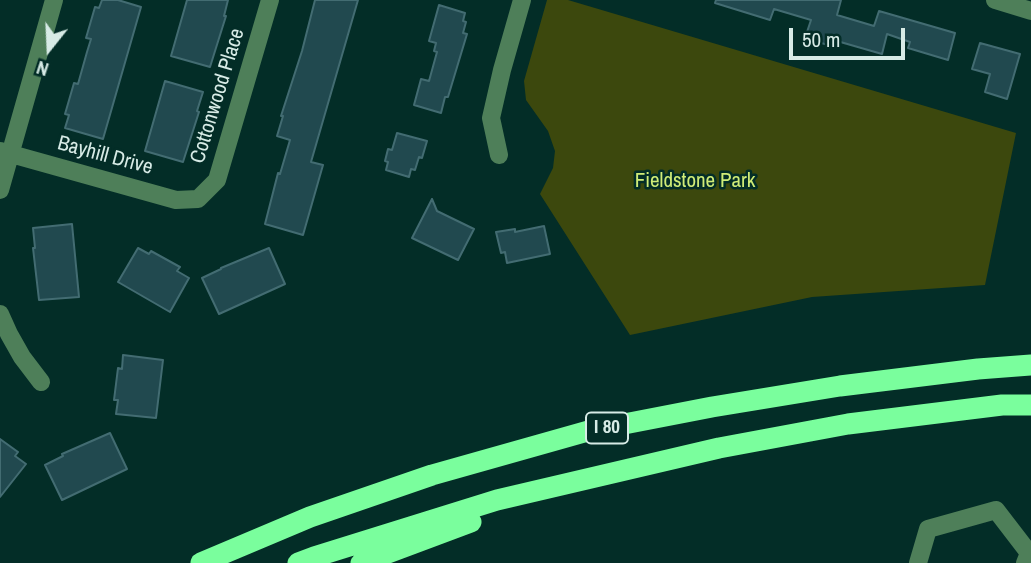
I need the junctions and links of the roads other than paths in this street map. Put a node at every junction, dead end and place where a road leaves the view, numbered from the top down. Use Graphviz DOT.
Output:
graph roads {
  1 [pos="54,0"];
  2 [pos="270,0"];
  3 [pos="522,0"];
  4 [pos="1000,1"];
  5 [pos="1031,11"];
  6 [pos="5,152"];
  7 [pos="499,155"];
  8 [pos="0,190"];
  9 [pos="198,199"];
  10 [pos="0,314"];
  11 [pos="1031,365"];
  12 [pos="41,382"];
  13 [pos="1031,405"];
  14 [pos="587,479"];
  15 [pos="201,563"];
  16 [pos="298,563"];
  17 [pos="361,563"];
  18 [pos="918,563"];
  19 [pos="1026,563"];
  1 -- 6 [label="street"];
  2 -- 9 [label="street, Cottonwood Place"];
  3 -- 7 [label="street"];
  4 -- 5 [label="street"];
  6 -- 8 [label="street"];
  6 -- 9 [label="street, Bayhill Drive"];
  10 -- 12 [label="street"];
  11 -- 15 [label="highway, I 80"];
  13 -- 14 [label="highway, I 80"];
  14 -- 16 [label="highway, I 80"];
  14 -- 17 [label="highway"];
  18 -- 19 [label="street"];
}
